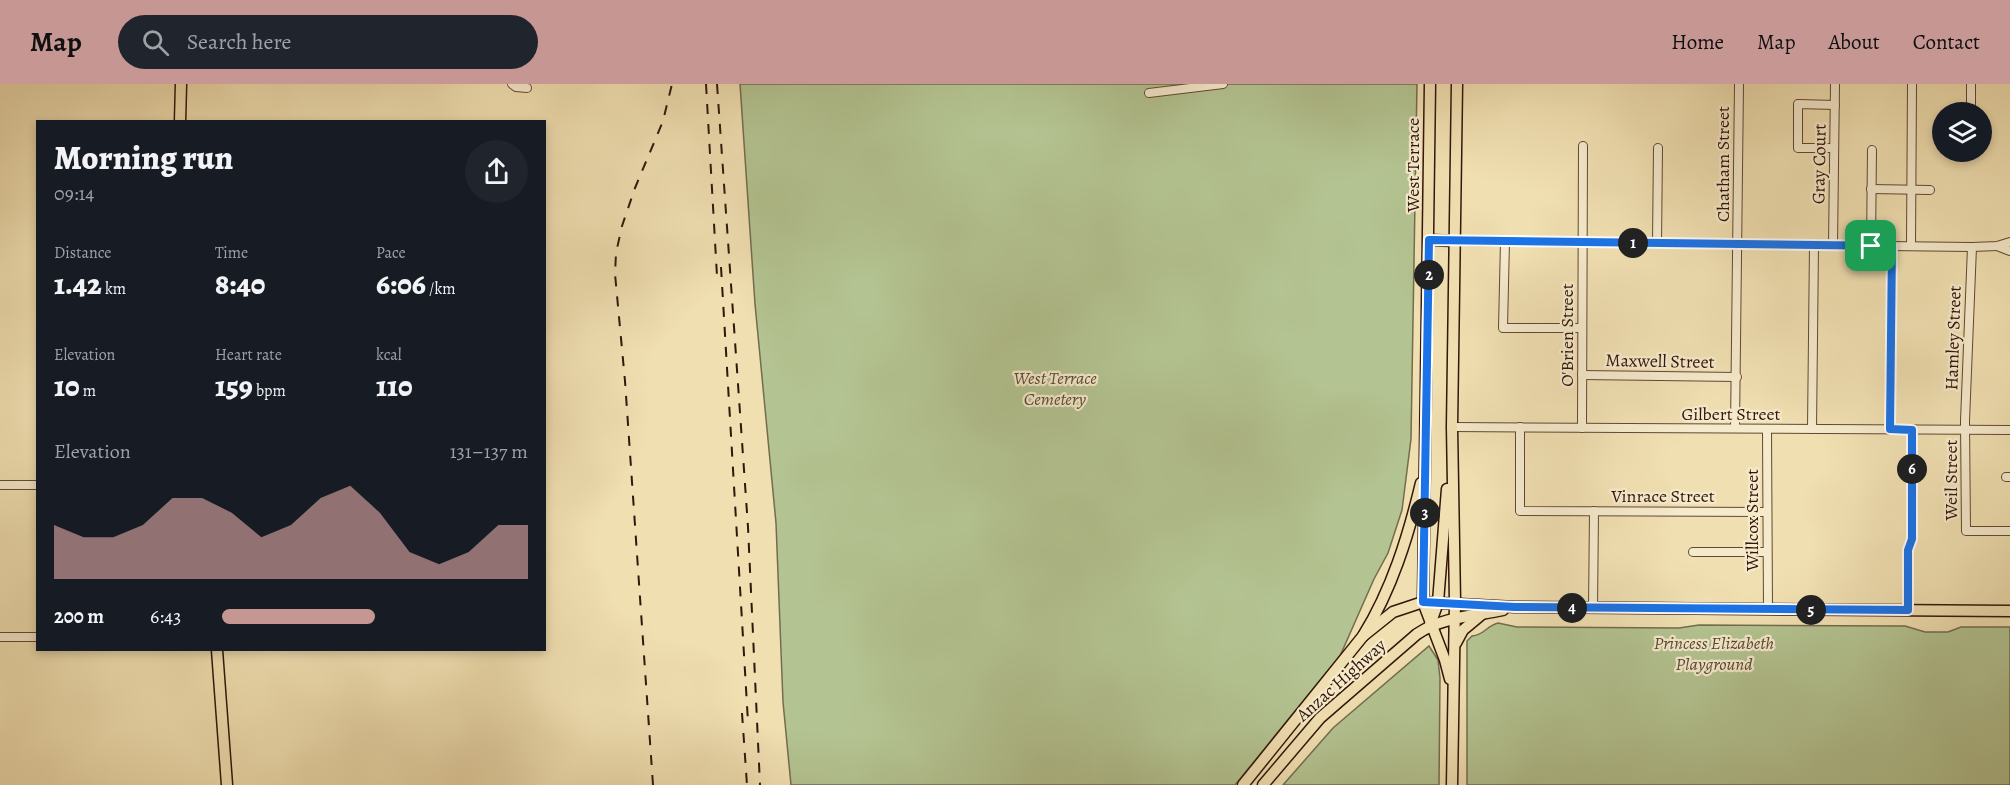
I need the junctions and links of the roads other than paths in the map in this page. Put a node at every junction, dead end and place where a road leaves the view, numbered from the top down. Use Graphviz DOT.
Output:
graph roads {
  1 [pos="181,84"];
  2 [pos="512,84"];
  3 [pos="1223,84"];
  4 [pos="1430,84"];
  5 [pos="1457,84"];
  6 [pos="1738,84"];
  7 [pos="1835,84"];
  8 [pos="1912,84"];
  9 [pos="1971,84"];
  10 [pos="527,88"];
  11 [pos="1149,93"];
  12 [pos="1971,102"];
  13 [pos="1835,105"];
  14 [pos="180,120"];
  15 [pos="1583,146"];
  16 [pos="1658,148"];
  17 [pos="1834,148"];
  18 [pos="1872,150"];
  19 [pos="1871,189"];
  20 [pos="1911,190"];
  21 [pos="1930,190"];
  22 [pos="1429,240"];
  23 [pos="1456,241"];
  24 [pos="1504,241"];
  25 [pos="1582,242"];
  26 [pos="2010,242"];
  27 [pos="1657,243"];
  28 [pos="1737,244"];
  29 [pos="1814,245"];
  30 [pos="1833,245"];
  31 [pos="1871,246"];
  32 [pos="1892,246"];
  33 [pos="1911,246"];
  34 [pos="1997,246"];
  35 [pos="1972,247"];
  36 [pos="2010,251"];
  37 [pos="1582,327"];
  38 [pos="1582,375"];
  39 [pos="1737,377"];
  40 [pos="1452,427"];
  41 [pos="1520,427"];
  42 [pos="1582,428"];
  43 [pos="1736,428"];
  44 [pos="1767,429"];
  45 [pos="1812,429"];
  46 [pos="1890,429"];
  47 [pos="1912,430"];
  48 [pos="1965,430"];
  49 [pos="2010,430"];
  50 [pos="1426,462"];
  51 [pos="0,485"];
  52 [pos="36,485"];
  53 [pos="1594,511"];
  54 [pos="1767,512"];
  55 [pos="2010,531"];
  56 [pos="1693,552"];
  57 [pos="1767,552"];
  58 [pos="1423,602"];
  59 [pos="1438,602"];
  60 [pos="1455,603"];
  61 [pos="1515,607"];
  62 [pos="1593,608"];
  63 [pos="1767,610"];
  64 [pos="1908,610"];
  65 [pos="2010,611"];
  66 [pos="1481,615"];
  67 [pos="1455,618"];
  68 [pos="1430,625"];
  69 [pos="1363,636"];
  70 [pos="0,637"];
  71 [pos="36,638"];
  72 [pos="1455,644"];
  73 [pos="217,651"];
  74 [pos="1454,694"];
  75 [pos="227,785"];
  76 [pos="1243,785"];
  77 [pos="1263,785"];
  78 [pos="1452,785"];
  1 -- 14 [label="main road"];
  2 -- 10 [label="street"];
  3 -- 11 [label="street"];
  4 -- 22 [label="main road, West Terrace"];
  5 -- 23 [label="main road"];
  6 -- 28 [label="street, Chatham Street"];
  7 -- 13 [label="street, Gray Court"];
  8 -- 20 [label="street"];
  9 -- 12 [label="street"];
  13 -- 17 [label="street, Gray Court"];
  13 -- 17 [label="street"];
  15 -- 25 [label="street, O'Brien Street"];
  16 -- 27 [label="street"];
  17 -- 30 [label="street, Gray Court"];
  18 -- 19 [label="street"];
  19 -- 20 [label="street"];
  19 -- 31 [label="street"];
  20 -- 21 [label="street"];
  20 -- 33 [label="street"];
  22 -- 23 [label="main road"];
  22 -- 50 [label="main road, West Terrace"];
  23 -- 24 [label="street"];
  23 -- 40 [label="main road"];
  24 -- 25 [label="street"];
  24 -- 37 [label="street"];
  25 -- 27 [label="street"];
  25 -- 37 [label="street, O'Brien Street"];
  26 -- 34 [label="street"];
  27 -- 28 [label="street"];
  28 -- 29 [label="street"];
  28 -- 39 [label="street, Chatham Street"];
  29 -- 30 [label="street"];
  29 -- 45 [label="street"];
  30 -- 31 [label="street"];
  31 -- 32 [label="street"];
  32 -- 33 [label="street"];
  32 -- 46 [label="street"];
  33 -- 35 [label="street"];
  34 -- 35 [label="street"];
  34 -- 36 [label="street"];
  35 -- 48 [label="street, Hamley Street"];
  37 -- 38 [label="street, O'Brien Street"];
  38 -- 39 [label="street, Maxwell Street"];
  38 -- 42 [label="street, O'Brien Street"];
  39 -- 43 [label="street, Chatham Street"];
  40 -- 41 [label="street, Gilbert Street"];
  40 -- 59 [label="main road"];
  40 -- 60 [label="main road"];
  41 -- 42 [label="street, Gilbert Street"];
  41 -- 53 [label="street, Vinrace Street"];
  42 -- 43 [label="street, Gilbert Street"];
  43 -- 44 [label="street, Gilbert Street"];
  44 -- 45 [label="street, Gilbert Street"];
  44 -- 54 [label="street, Willcox Street"];
  45 -- 46 [label="street, Gilbert Street"];
  46 -- 47 [label="street, Gilbert Street"];
  47 -- 48 [label="street, Gilbert Street"];
  47 -- 64 [label="street"];
  48 -- 49 [label="street, Gilbert Street"];
  48 -- 55 [label="street, Weil Street"];
  50 -- 58 [label="main road, West Terrace"];
  50 -- 69 [label="main road, West Terrace"];
  51 -- 52 [label="street"];
  53 -- 54 [label="street, Vinrace Street"];
  53 -- 62 [label="street, Vinrace Street"];
  54 -- 57 [label="street, Willcox Street"];
  56 -- 57 [label="street"];
  57 -- 63 [label="street, Willcox Street"];
  58 -- 59 [label="main road"];
  58 -- 68 [label="main road, West Terrace"];
  58 -- 69 [label="main road"];
  59 -- 60 [label="main road"];
  59 -- 68 [label="main road"];
  60 -- 61 [label="main road"];
  60 -- 67 [label="main road"];
  61 -- 62 [label="main road"];
  61 -- 66 [label="main road, Anzac Highway"];
  62 -- 63 [label="main road"];
  63 -- 64 [label="main road"];
  64 -- 65 [label="main road"];
  66 -- 67 [label="main road, Anzac Highway"];
  66 -- 72 [label="main road"];
  67 -- 68 [label="main road, Anzac Highway"];
  67 -- 72 [label="main road"];
  68 -- 74 [label="main road, West Terrace"];
  68 -- 77 [label="main road, Anzac Highway"];
  69 -- 76 [label="main road, Anzac Highway"];
  70 -- 71 [label="street"];
  72 -- 74 [label="main road"];
  73 -- 75 [label="main road"];
  74 -- 78 [label="main road"];
}
